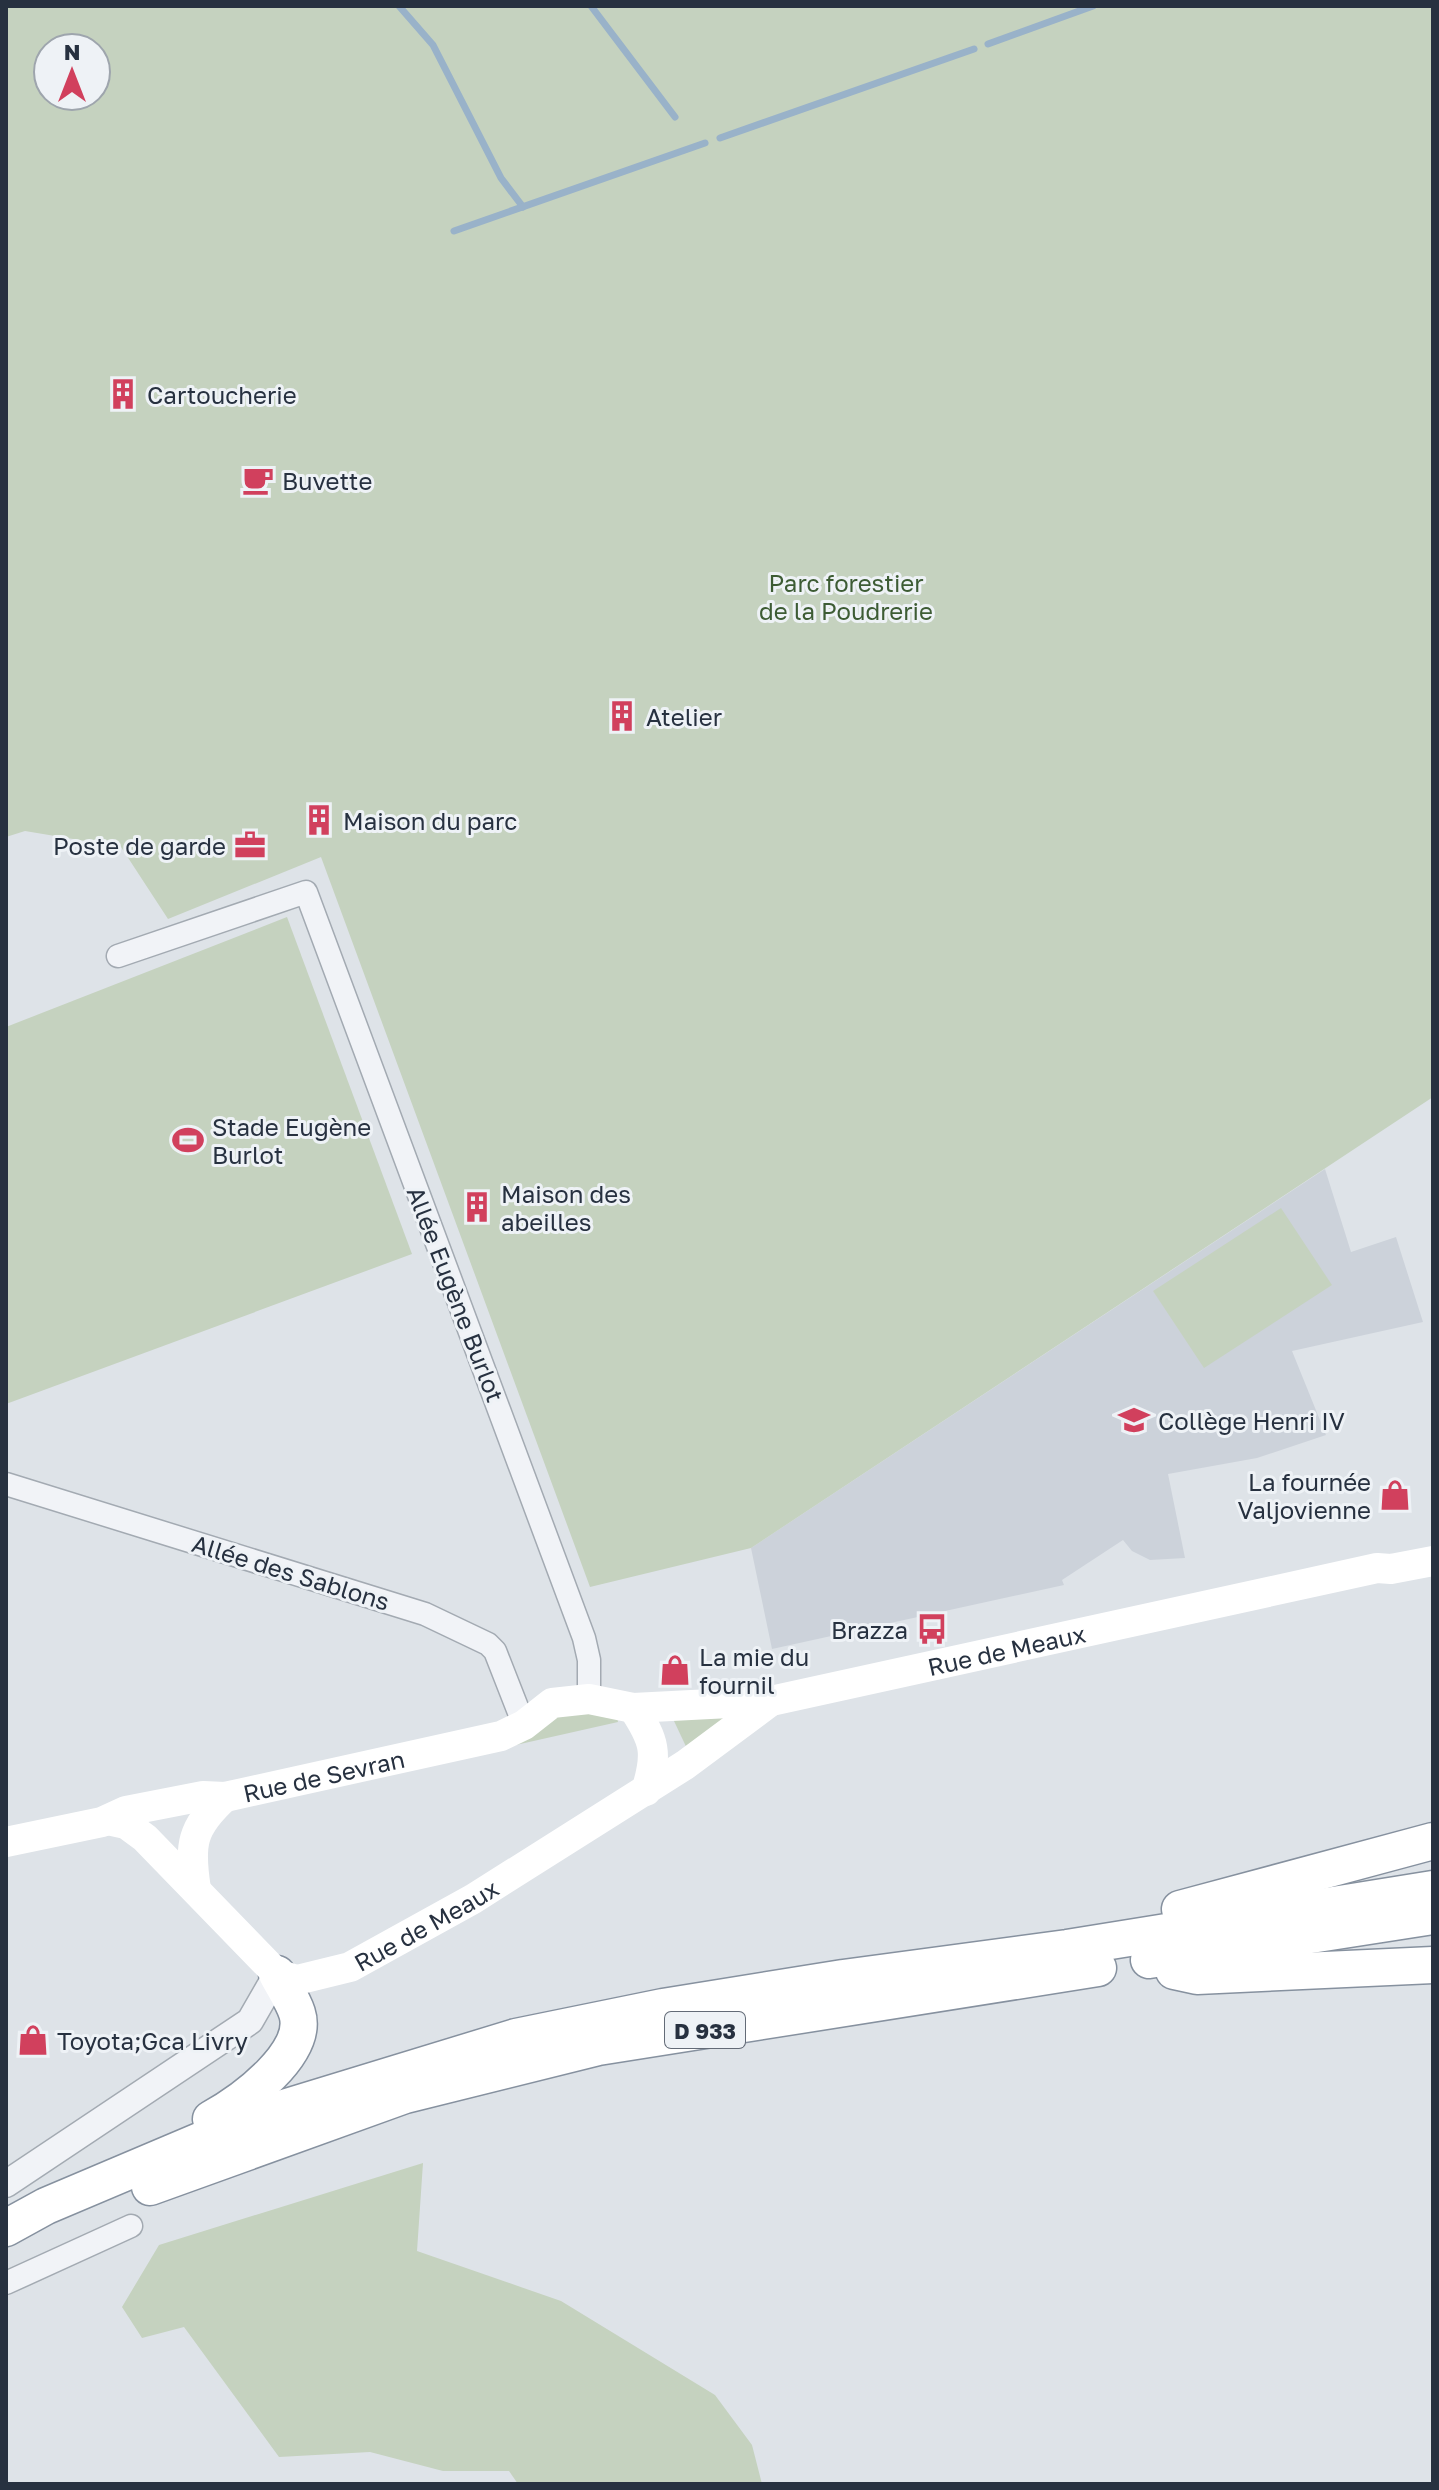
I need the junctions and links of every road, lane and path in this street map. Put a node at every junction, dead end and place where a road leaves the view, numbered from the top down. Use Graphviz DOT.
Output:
graph roads {
  1 [pos="118,956"];
  2 [pos="6,1484"];
  3 [pos="1433,1549"];
  4 [pos="1433,1561"];
  5 [pos="1377,1568"];
  6 [pos="589,1699"];
  7 [pos="771,1701"];
  8 [pos="633,1708"];
  9 [pos="524,1725"];
  10 [pos="646,1791"];
  11 [pos="225,1797"];
  12 [pos="108,1820"];
  13 [pos="1433,1841"];
  14 [pos="6,1842"];
  15 [pos="196,1889"];
  16 [pos="1433,1889"];
  17 [pos="1433,1916"];
  18 [pos="1067,1948"];
  19 [pos="1137,1962"];
  20 [pos="1433,1965"];
  21 [pos="277,1974"];
  22 [pos="127,2171"];
  23 [pos="6,2184"];
  24 [pos="131,2226"];
  25 [pos="6,2228"];
  26 [pos="6,2252"];
  27 [pos="6,2283"];
  1 -- 6 [label="street, Allée Eugène Burlot"];
  2 -- 9 [label="street, Allée des Sablons"];
  3 -- 5 [label="main road, Rue de Meaux"];
  4 -- 5 [label="main road, Rue de Meaux"];
  5 -- 7 [label="main road, Rue de Meaux"];
  6 -- 8 [label="main road, Rue de Sevran"];
  6 -- 9 [label="main road, Rue de Sevran"];
  7 -- 8 [label="main road, Rue de Meaux"];
  7 -- 10 [label="main road, Rue de Meaux"];
  8 -- 10 [label="main road"];
  9 -- 11 [label="main road, Rue de Sevran"];
  10 -- 21 [label="main road, Rue de Meaux"];
  11 -- 12 [label="main road, Rue de Sevran"];
  11 -- 15 [label="main road"];
  12 -- 14 [label="main road, Rue de Sevran"];
  12 -- 15 [label="main road"];
  13 -- 18 [label="highway"];
  15 -- 21 [label="main road"];
  16 -- 18 [label="highway, D 933"];
  17 -- 19 [label="highway, D 933"];
  18 -- 22 [label="highway, D 933"];
  19 -- 20 [label="highway"];
  19 -- 26 [label="highway, D 933"];
  21 -- 22 [label="highway"];
  21 -- 23 [label="street"];
  22 -- 25 [label="highway, D 933"];
  24 -- 27 [label="street"];
}
